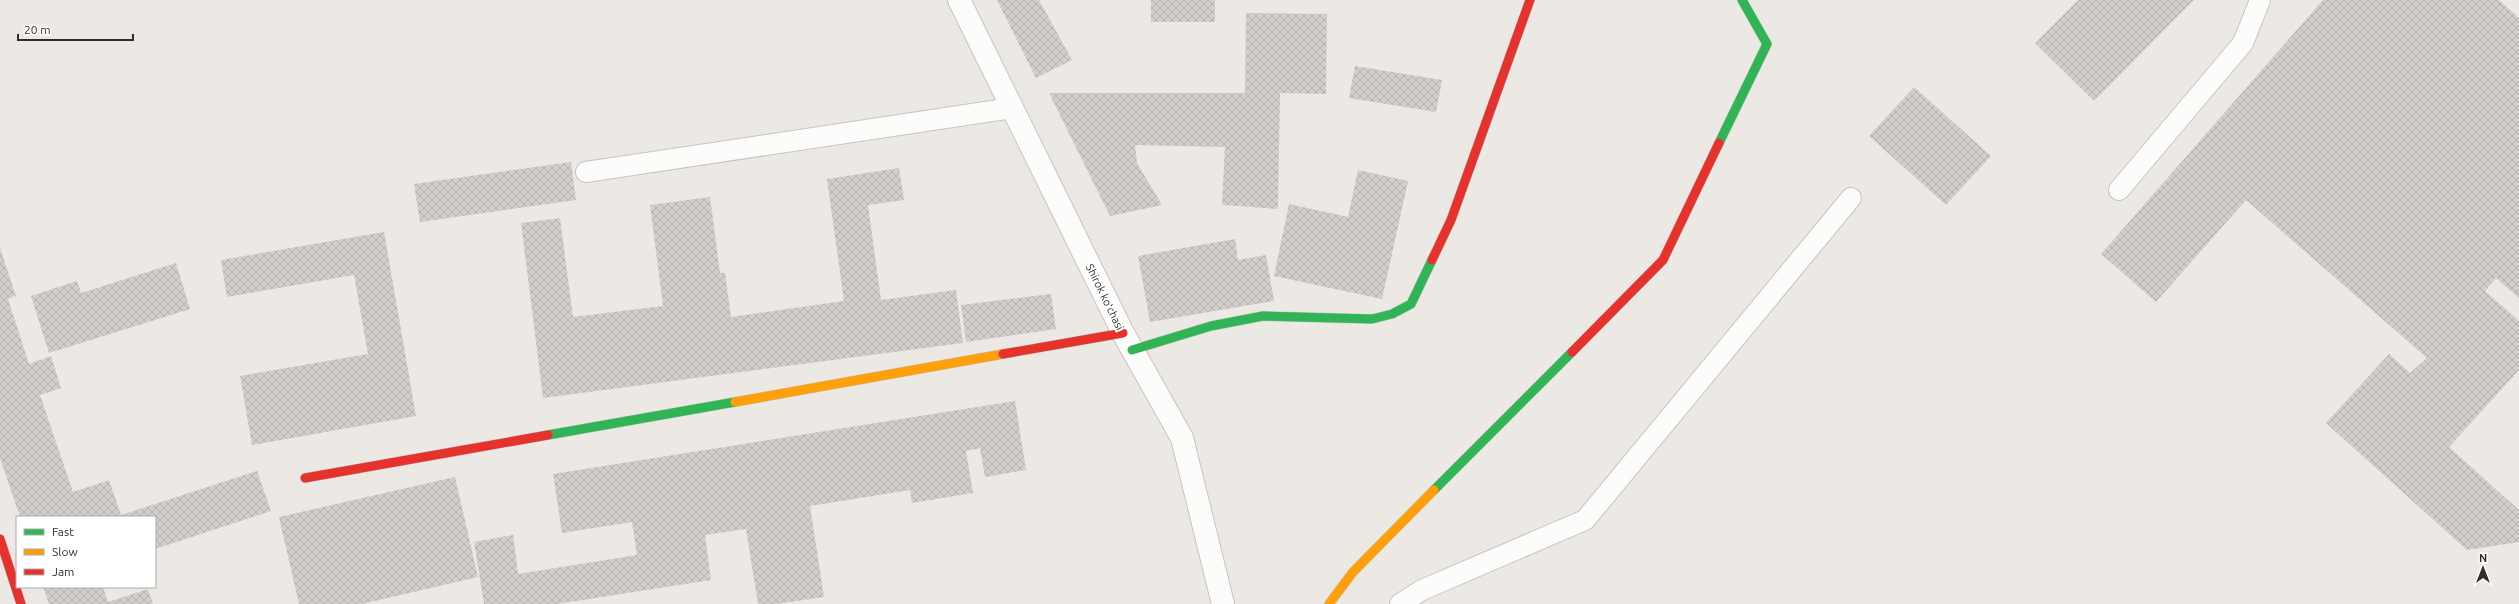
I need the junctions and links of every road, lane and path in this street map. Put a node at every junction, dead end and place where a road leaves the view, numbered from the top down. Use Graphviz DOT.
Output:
graph roads {
  1 [pos="959,0"];
  2 [pos="1530,0"];
  3 [pos="1742,0"];
  4 [pos="2260,0"];
  5 [pos="1012,108"];
  6 [pos="586,172"];
  7 [pos="2119,190"];
  8 [pos="1851,198"];
  9 [pos="1128,341"];
  10 [pos="305,478"];
  11 [pos="0,539"];
  12 [pos="21,604"];
  13 [pos="1223,604"];
  14 [pos="1329,604"];
  15 [pos="1400,604"];
  1 -- 5 [label="street, Shirok koʻchasi"];
  2 -- 9 [label="street"];
  3 -- 14 [label="street"];
  4 -- 7 [label="lane"];
  5 -- 6 [label="lane"];
  5 -- 9 [label="street, Shirok koʻchasi"];
  8 -- 15 [label="lane"];
  9 -- 10 [label="street"];
  9 -- 13 [label="street, Shirok koʻchasi"];
  11 -- 12 [label="street"];
}
